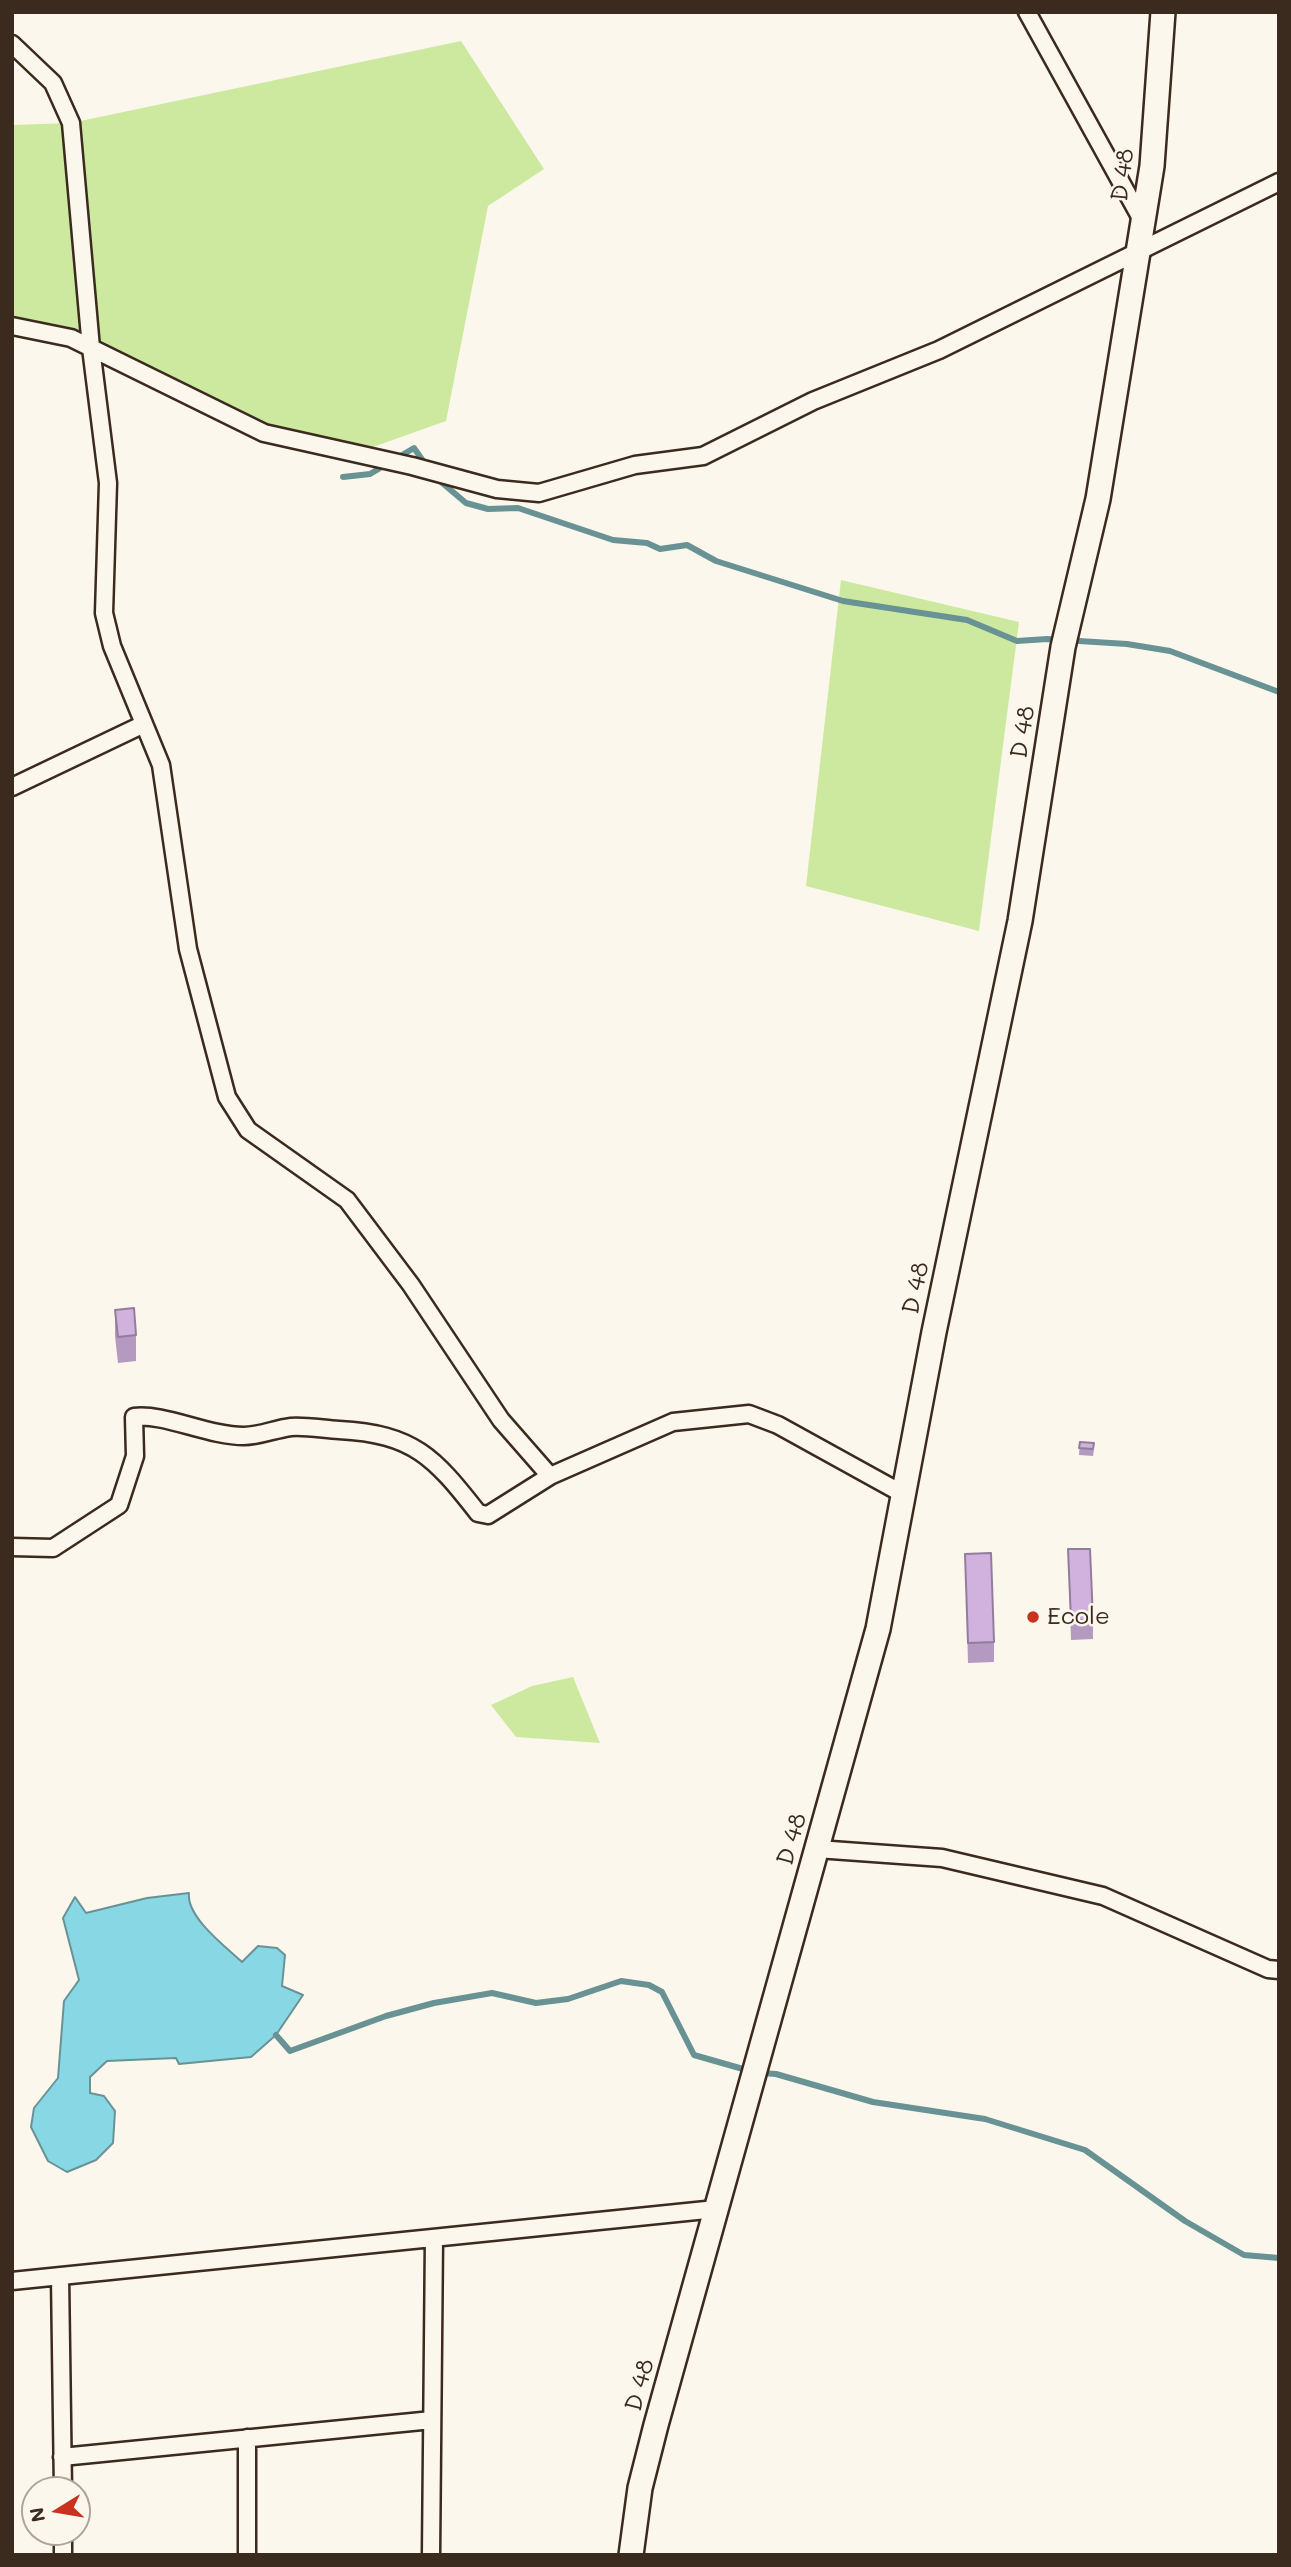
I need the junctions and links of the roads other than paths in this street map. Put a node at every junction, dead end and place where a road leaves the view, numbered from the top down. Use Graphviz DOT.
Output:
graph roads {
  1 [pos="1027,12"];
  2 [pos="1163,12"];
  3 [pos="12,44"];
  4 [pos="1279,182"];
  5 [pos="1143,222"];
  6 [pos="1138,249"];
  7 [pos="12,326"];
  8 [pos="91,348"];
  9 [pos="144,724"];
  10 [pos="12,787"];
  11 [pos="550,1476"];
  12 [pos="903,1494"];
  13 [pos="12,1547"];
  14 [pos="817,1849"];
  15 [pos="1279,1970"];
  16 [pos="716,2209"];
  17 [pos="434,2238"];
  18 [pos="60,2276"];
  19 [pos="12,2281"];
  20 [pos="432,2420"];
  21 [pos="247,2438"];
  22 [pos="62,2457"];
  23 [pos="63,2476"];
  24 [pos="247,2555"];
  25 [pos="431,2555"];
  26 [pos="631,2555"];
  1 -- 5 [label="street"];
  2 -- 5 [label="street, D 48"];
  3 -- 8 [label="street"];
  4 -- 6 [label="street"];
  5 -- 6 [label="street, D 48"];
  6 -- 8 [label="street"];
  6 -- 12 [label="street, D 48"];
  7 -- 8 [label="street"];
  8 -- 9 [label="street"];
  9 -- 10 [label="street"];
  9 -- 11 [label="street"];
  11 -- 12 [label="street"];
  11 -- 13 [label="street"];
  12 -- 14 [label="street, D 48"];
  14 -- 15 [label="street"];
  14 -- 16 [label="street, D 48"];
  16 -- 17 [label="street"];
  16 -- 26 [label="street, D 48"];
  17 -- 18 [label="street"];
  17 -- 20 [label="street"];
  18 -- 19 [label="street"];
  18 -- 22 [label="street"];
  20 -- 21 [label="street"];
  20 -- 25 [label="street"];
  21 -- 22 [label="street"];
  21 -- 24 [label="street"];
  22 -- 23 [label="street"];
}
